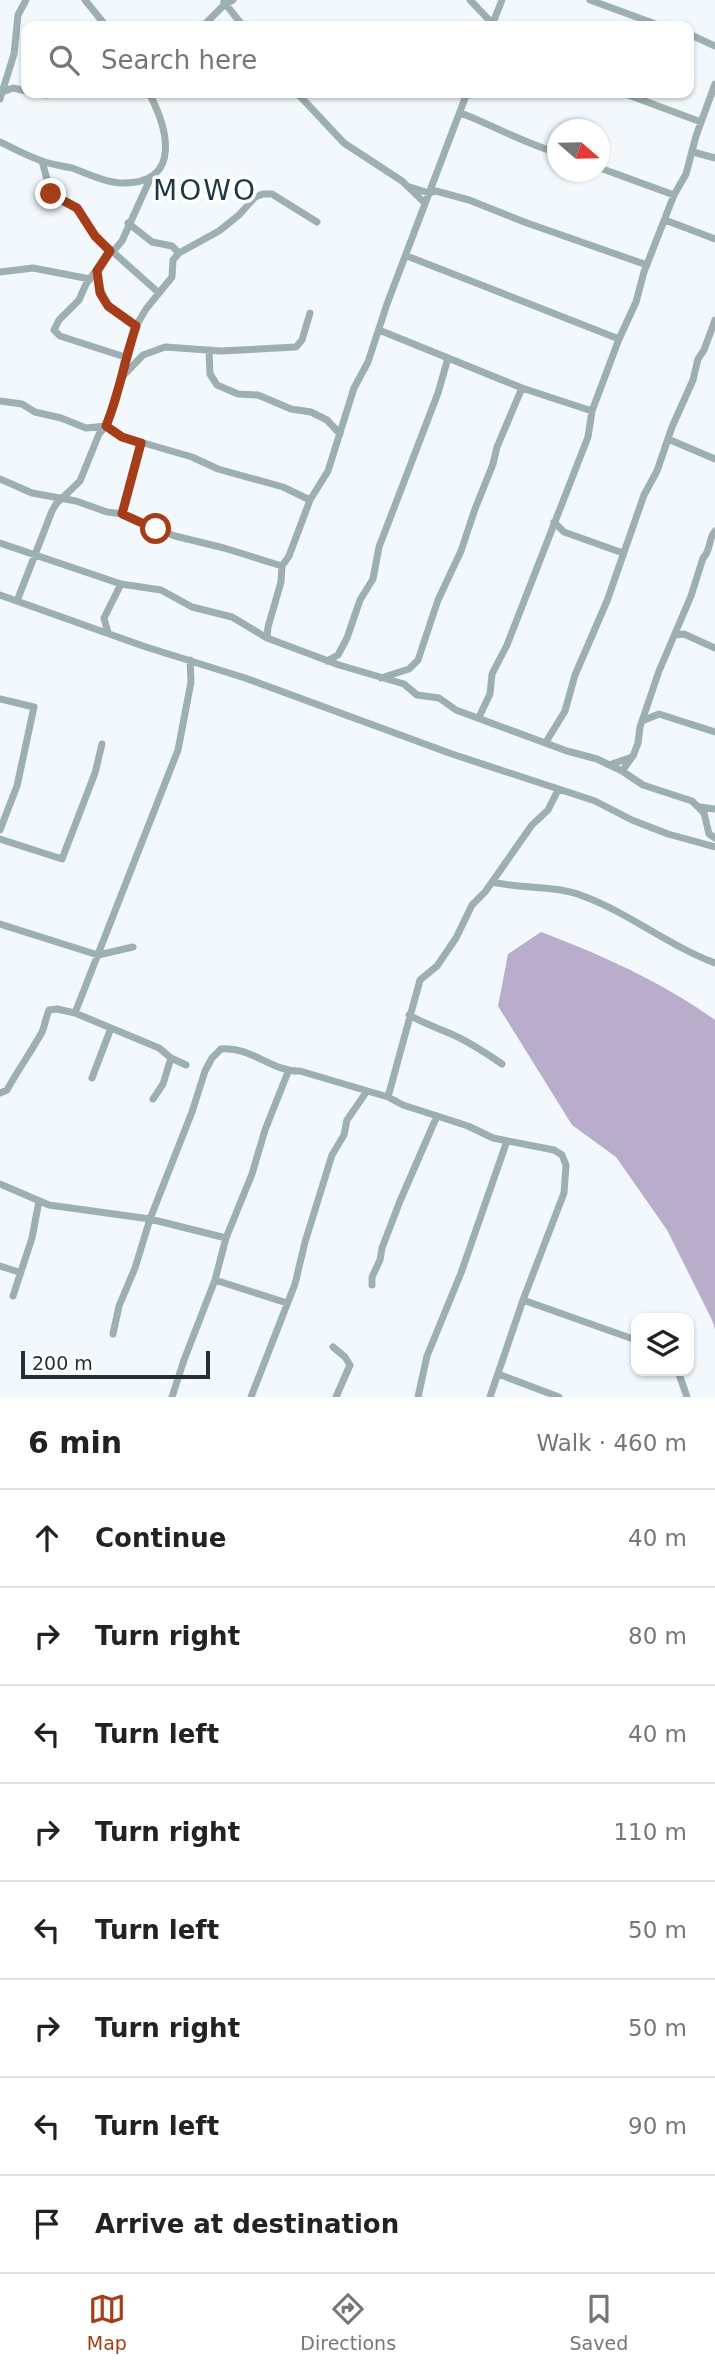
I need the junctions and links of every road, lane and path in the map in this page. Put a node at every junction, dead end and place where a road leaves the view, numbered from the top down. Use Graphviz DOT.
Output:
graph roads {
  1 [pos="26,0"];
  2 [pos="86,0"];
  3 [pos="233,0"];
  4 [pos="470,0"];
  5 [pos="502,0"];
  6 [pos="590,0"];
  7 [pos="224,2"];
  8 [pos="102,21"];
  9 [pos="207,21"];
  10 [pos="239,21"];
  11 [pos="489,21"];
  12 [pos="493,21"];
  13 [pos="647,21"];
  14 [pos="694,36"];
  15 [pos="715,46"];
  16 [pos="715,85"];
  17 [pos="21,90"];
  18 [pos="1,95"];
  19 [pos="152,98"];
  20 [pos="302,98"];
  21 [pos="466,98"];
  22 [pos="636,98"];
  23 [pos="461,113"];
  24 [pos="701,122"];
  25 [pos="0,142"];
  26 [pos="547,150"];
  27 [pos="693,152"];
  28 [pos="715,158"];
  29 [pos="42,161"];
  30 [pos="610,173"];
  31 [pos="151,177"];
  32 [pos="410,187"];
  33 [pos="429,192"];
  34 [pos="674,195"];
  35 [pos="425,203"];
  36 [pos="665,220"];
  37 [pos="317,222"];
  38 [pos="128,223"];
  39 [pos="715,239"];
  40 [pos="110,251"];
  41 [pos="179,253"];
  42 [pos="407,256"];
  43 [pos="647,265"];
  44 [pos="97,271"];
  45 [pos="0,272"];
  46 [pos="90,279"];
  47 [pos="159,293"];
  48 [pos="310,313"];
  49 [pos="715,320"];
  50 [pos="136,326"];
  51 [pos="379,330"];
  52 [pos="619,339"];
  53 [pos="209,350"];
  54 [pos="125,357"];
  55 [pos="448,358"];
  56 [pos="122,377"];
  57 [pos="522,388"];
  58 [pos="0,401"];
  59 [pos="592,411"];
  60 [pos="345,422"];
  61 [pos="332,424"];
  62 [pos="106,426"];
  63 [pos="340,434"];
  64 [pos="668,439"];
  65 [pos="141,443"];
  66 [pos="715,459"];
  67 [pos="0,479"];
  68 [pos="62,499"];
  69 [pos="310,500"];
  70 [pos="122,514"];
  71 [pos="554,522"];
  72 [pos="715,531"];
  73 [pos="0,543"];
  74 [pos="623,553"];
  75 [pos="35,554"];
  76 [pos="282,566"];
  77 [pos="121,584"];
  78 [pos="0,596"];
  79 [pos="17,601"];
  80 [pos="679,625"];
  81 [pos="268,627"];
  82 [pos="108,633"];
  83 [pos="259,634"];
  84 [pos="684,634"];
  85 [pos="675,635"];
  86 [pos="267,638"];
  87 [pos="715,648"];
  88 [pos="338,655"];
  89 [pos="190,660"];
  90 [pos="327,661"];
  91 [pos="339,665"];
  92 [pos="381,678"];
  93 [pos="652,695"];
  94 [pos="0,699"];
  95 [pos="659,713"];
  96 [pos="479,717"];
  97 [pos="642,721"];
  98 [pos="715,733"];
  99 [pos="546,742"];
  100 [pos="102,744"];
  101 [pos="633,756"];
  102 [pos="609,765"];
  103 [pos="622,771"];
  104 [pos="558,790"];
  105 [pos="700,807"];
  106 [pos="715,809"];
  107 [pos="0,830"];
  108 [pos="715,838"];
  109 [pos="0,839"];
  110 [pos="715,847"];
  111 [pos="492,882"];
  112 [pos="0,924"];
  113 [pos="133,947"];
  114 [pos="98,955"];
  115 [pos="715,963"];
  116 [pos="75,1013"];
  117 [pos="409,1015"];
  118 [pos="111,1028"];
  119 [pos="172,1058"];
  120 [pos="186,1065"];
  121 [pos="502,1065"];
  122 [pos="288,1072"];
  123 [pos="92,1078"];
  124 [pos="368,1091"];
  125 [pos="0,1093"];
  126 [pos="388,1097"];
  127 [pos="153,1099"];
  128 [pos="437,1116"];
  129 [pos="507,1141"];
  130 [pos="0,1184"];
  131 [pos="39,1201"];
  132 [pos="150,1219"];
  133 [pos="226,1238"];
  134 [pos="0,1266"];
  135 [pos="19,1272"];
  136 [pos="215,1280"];
  137 [pos="372,1285"];
  138 [pos="13,1296"];
  139 [pos="523,1300"];
  140 [pos="287,1303"];
  141 [pos="113,1334"];
  142 [pos="631,1338"];
  143 [pos="333,1347"];
  144 [pos="498,1374"];
  145 [pos="680,1376"];
  146 [pos="172,1397"];
  147 [pos="251,1397"];
  148 [pos="336,1397"];
  149 [pos="418,1397"];
  150 [pos="490,1397"];
  151 [pos="559,1397"];
  152 [pos="687,1397"];
  1 -- 18 [label="street"];
  2 -- 8 [label="street"];
  3 -- 7 [label="street"];
  4 -- 11 [label="street"];
  5 -- 12 [label="street"];
  6 -- 13 [label="street"];
  7 -- 9 [label="street"];
  7 -- 10 [label="street"];
  14 -- 15 [label="street"];
  16 -- 24 [label="street"];
  17 -- 18 [label="street"];
  19 -- 31 [label="street"];
  20 -- 32 [label="street"];
  21 -- 23 [label="street"];
  22 -- 24 [label="street"];
  23 -- 26 [label="street"];
  23 -- 33 [label="street"];
  24 -- 27 [label="street"];
  25 -- 29 [label="street"];
  27 -- 28 [label="street"];
  27 -- 34 [label="street"];
  29 -- 31 [label="street"];
  29 -- 40 [label="street"];
  30 -- 34 [label="street"];
  31 -- 38 [label="street"];
  32 -- 33 [label="street"];
  32 -- 35 [label="street"];
  33 -- 35 [label="street"];
  33 -- 43 [label="street"];
  34 -- 36 [label="street"];
  35 -- 42 [label="street"];
  36 -- 39 [label="street"];
  36 -- 43 [label="street"];
  37 -- 41 [label="street"];
  38 -- 40 [label="street"];
  38 -- 41 [label="street"];
  40 -- 44 [label="street"];
  40 -- 47 [label="street"];
  41 -- 47 [label="street"];
  42 -- 51 [label="street"];
  42 -- 52 [label="street"];
  43 -- 52 [label="street"];
  44 -- 46 [label="street"];
  44 -- 50 [label="street"];
  45 -- 46 [label="street"];
  46 -- 54 [label="street"];
  47 -- 50 [label="street"];
  48 -- 53 [label="street"];
  49 -- 64 [label="street"];
  50 -- 54 [label="street"];
  51 -- 55 [label="street"];
  51 -- 60 [label="street"];
  52 -- 59 [label="street"];
  53 -- 56 [label="street"];
  53 -- 61 [label="street"];
  54 -- 56 [label="street"];
  55 -- 57 [label="street"];
  55 -- 88 [label="street"];
  56 -- 62 [label="street"];
  57 -- 59 [label="street"];
  57 -- 92 [label="street"];
  58 -- 62 [label="street"];
  59 -- 71 [label="street"];
  60 -- 61 [label="street"];
  60 -- 63 [label="street"];
  61 -- 63 [label="street"];
  62 -- 65 [label="street"];
  62 -- 68 [label="street"];
  63 -- 69 [label="street"];
  64 -- 66 [label="street"];
  64 -- 74 [label="street"];
  65 -- 69 [label="street"];
  65 -- 70 [label="street"];
  67 -- 68 [label="street"];
  68 -- 70 [label="street"];
  68 -- 75 [label="street"];
  69 -- 76 [label="street"];
  70 -- 76 [label="street"];
  71 -- 74 [label="street"];
  71 -- 96 [label="street"];
  72 -- 80 [label="street"];
  73 -- 75 [label="street"];
  74 -- 99 [label="street"];
  75 -- 77 [label="street"];
  75 -- 79 [label="street"];
  76 -- 81 [label="street"];
  77 -- 82 [label="street"];
  77 -- 83 [label="street"];
  78 -- 79 [label="street"];
  79 -- 82 [label="street"];
  80 -- 84 [label="street"];
  80 -- 85 [label="street"];
  81 -- 83 [label="street"];
  81 -- 86 [label="street"];
  82 -- 89 [label="street"];
  83 -- 86 [label="street"];
  84 -- 85 [label="street"];
  84 -- 87 [label="street"];
  85 -- 93 [label="street"];
  86 -- 90 [label="street"];
  88 -- 90 [label="street"];
  88 -- 91 [label="street"];
  89 -- 104 [label="street"];
  89 -- 114 [label="street"];
  90 -- 91 [label="street"];
  91 -- 92 [label="street"];
  92 -- 96 [label="street"];
  93 -- 95 [label="street"];
  93 -- 97 [label="street"];
  94 -- 107 [label="street"];
  95 -- 97 [label="street"];
  95 -- 98 [label="street"];
  96 -- 99 [label="street"];
  97 -- 101 [label="street"];
  99 -- 102 [label="street"];
  100 -- 109 [label="street"];
  101 -- 102 [label="street"];
  101 -- 103 [label="street"];
  102 -- 103 [label="street"];
  103 -- 105 [label="street"];
  104 -- 110 [label="street"];
  104 -- 111 [label="street"];
  105 -- 106 [label="street"];
  105 -- 108 [label="street"];
  111 -- 115 [label="street"];
  111 -- 117 [label="street"];
  112 -- 114 [label="street"];
  113 -- 114 [label="street"];
  114 -- 116 [label="street"];
  116 -- 118 [label="street"];
  116 -- 125 [label="street"];
  117 -- 121 [label="street"];
  117 -- 126 [label="street"];
  118 -- 119 [label="street"];
  118 -- 123 [label="street"];
  119 -- 120 [label="street"];
  119 -- 127 [label="street"];
  122 -- 124 [label="street"];
  122 -- 132 [label="street"];
  122 -- 133 [label="street"];
  124 -- 126 [label="street"];
  124 -- 140 [label="street"];
  126 -- 128 [label="street"];
  128 -- 129 [label="street"];
  128 -- 137 [label="street"];
  129 -- 139 [label="street"];
  129 -- 149 [label="street"];
  130 -- 131 [label="street"];
  131 -- 132 [label="street"];
  131 -- 135 [label="street"];
  132 -- 133 [label="street"];
  132 -- 141 [label="street"];
  133 -- 136 [label="street"];
  134 -- 135 [label="street"];
  135 -- 138 [label="street"];
  136 -- 140 [label="street"];
  136 -- 146 [label="street"];
  139 -- 142 [label="street"];
  139 -- 144 [label="street"];
  140 -- 147 [label="street"];
  143 -- 148 [label="street"];
  144 -- 150 [label="street"];
  144 -- 151 [label="street"];
  145 -- 152 [label="street"];
}
